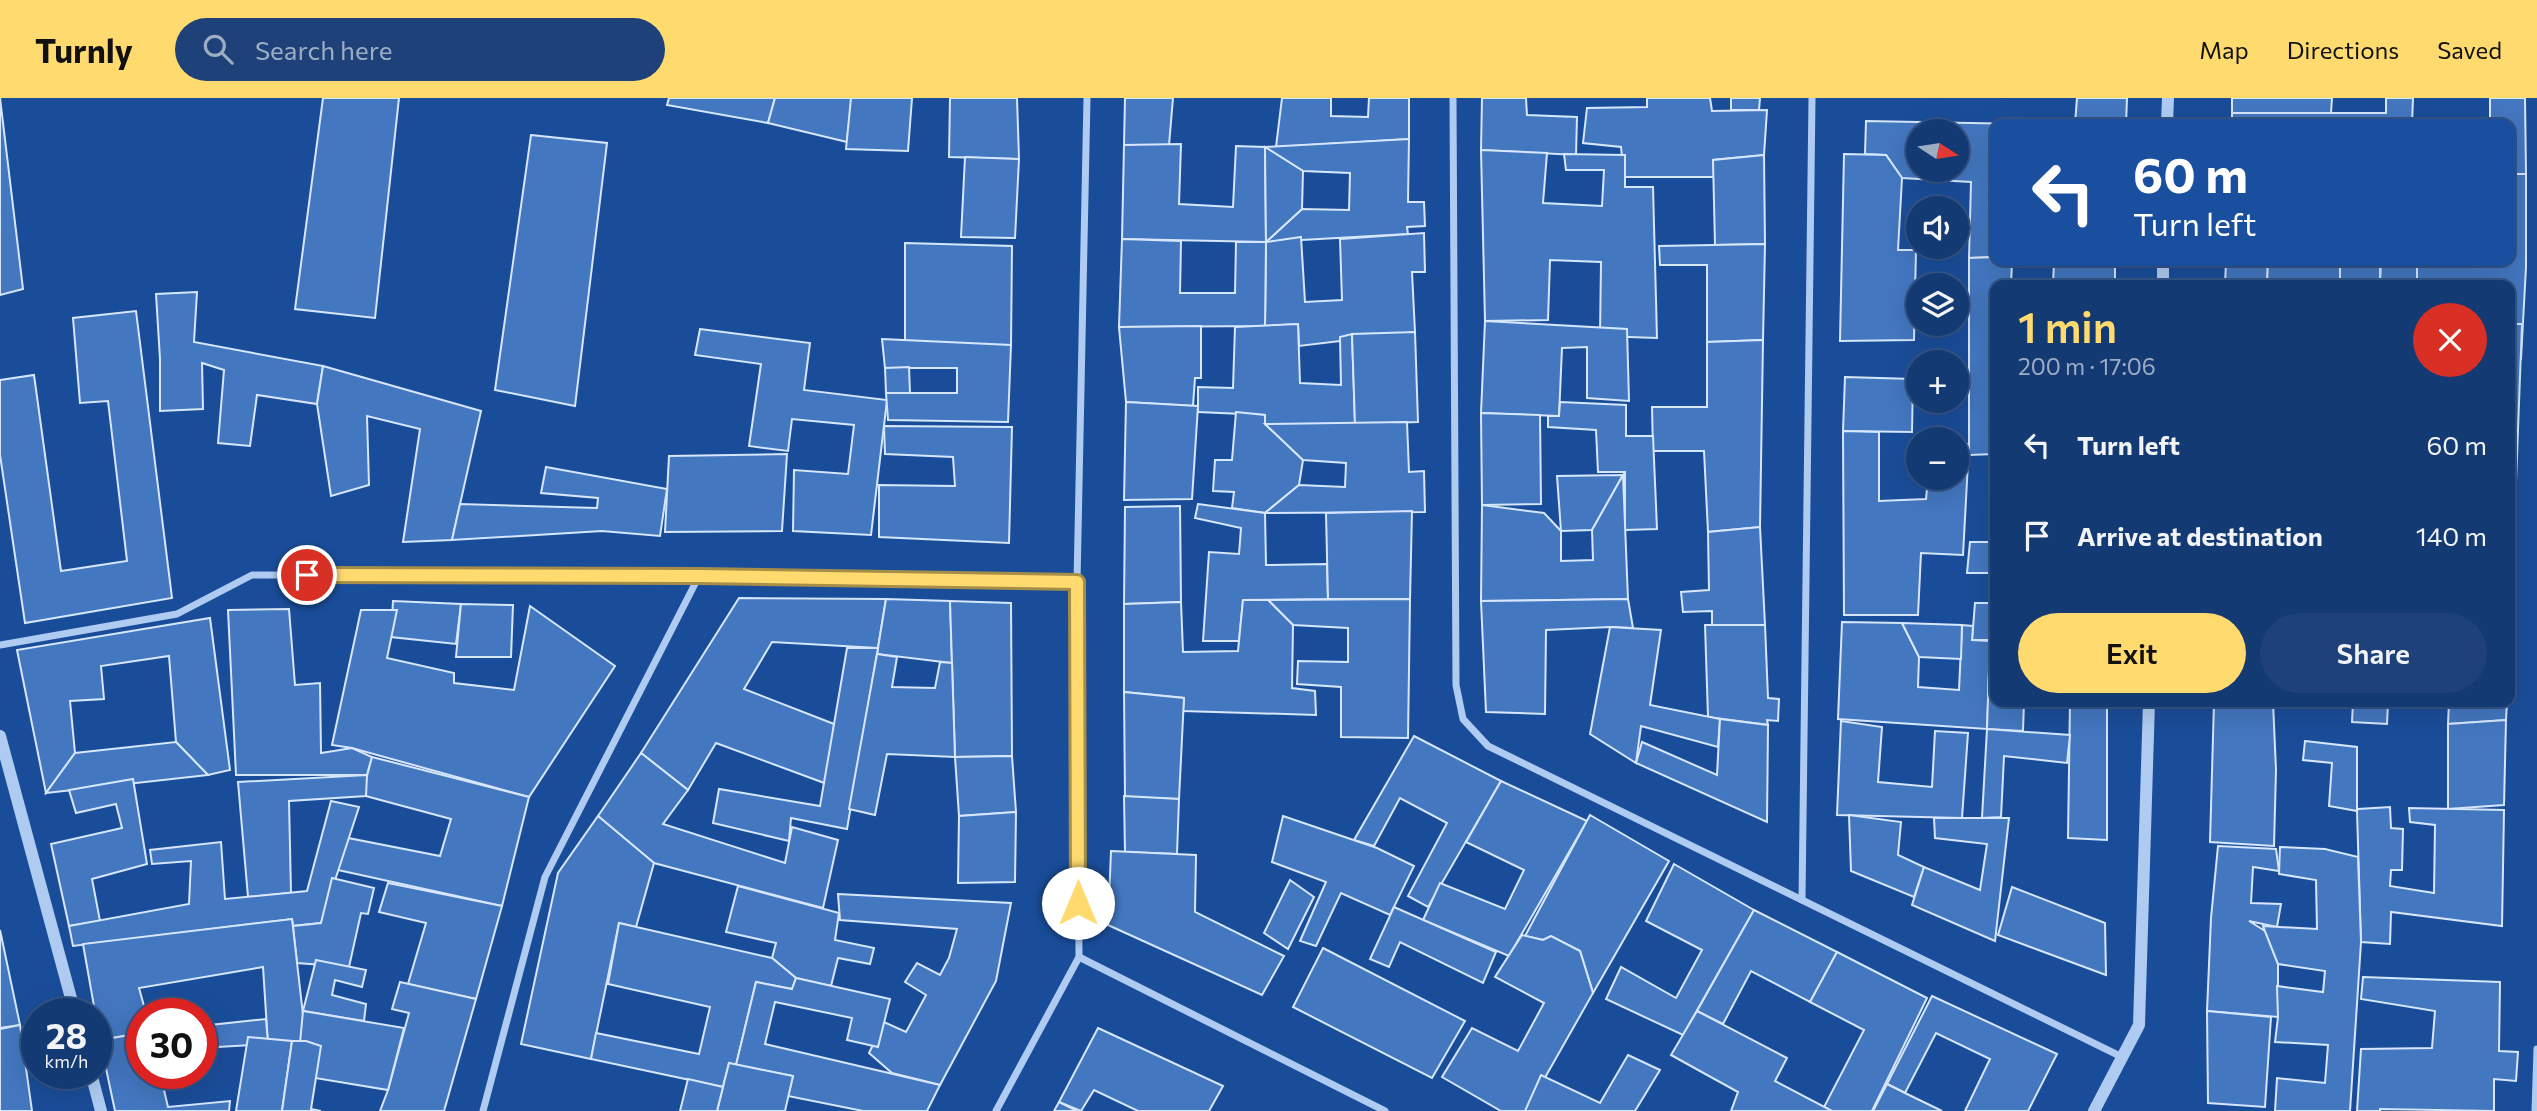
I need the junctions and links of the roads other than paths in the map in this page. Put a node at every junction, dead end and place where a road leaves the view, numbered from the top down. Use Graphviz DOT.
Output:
graph roads {
  1 [pos="1087,98"];
  2 [pos="1453,98"];
  3 [pos="1812,98"];
  4 [pos="2168,98"];
  5 [pos="2167,119"];
  6 [pos="699,576"];
  7 [pos="1077,582"];
  8 [pos="0,645"];
  9 [pos="2149,707"];
  10 [pos="0,736"];
  11 [pos="1802,900"];
  12 [pos="1079,957"];
  13 [pos="71,998"];
  14 [pos="2537,1049"];
  15 [pos="2122,1057"];
  16 [pos="95,1089"];
  17 [pos="101,1111"];
  18 [pos="483,1111"];
  19 [pos="996,1111"];
  20 [pos="1385,1111"];
  21 [pos="2094,1111"];
  22 [pos="2535,1111"];
  1 -- 7 [label="street"];
  2 -- 11 [label="street"];
  3 -- 11 [label="street"];
  4 -- 5 [label="street"];
  6 -- 7 [label="street"];
  6 -- 8 [label="street"];
  6 -- 18 [label="street"];
  7 -- 12 [label="street"];
  9 -- 15 [label="street"];
  10 -- 13 [label="street"];
  11 -- 15 [label="street"];
  12 -- 19 [label="street"];
  12 -- 20 [label="street"];
  14 -- 22 [label="street"];
  15 -- 21 [label="street"];
  16 -- 17 [label="street"];
}
